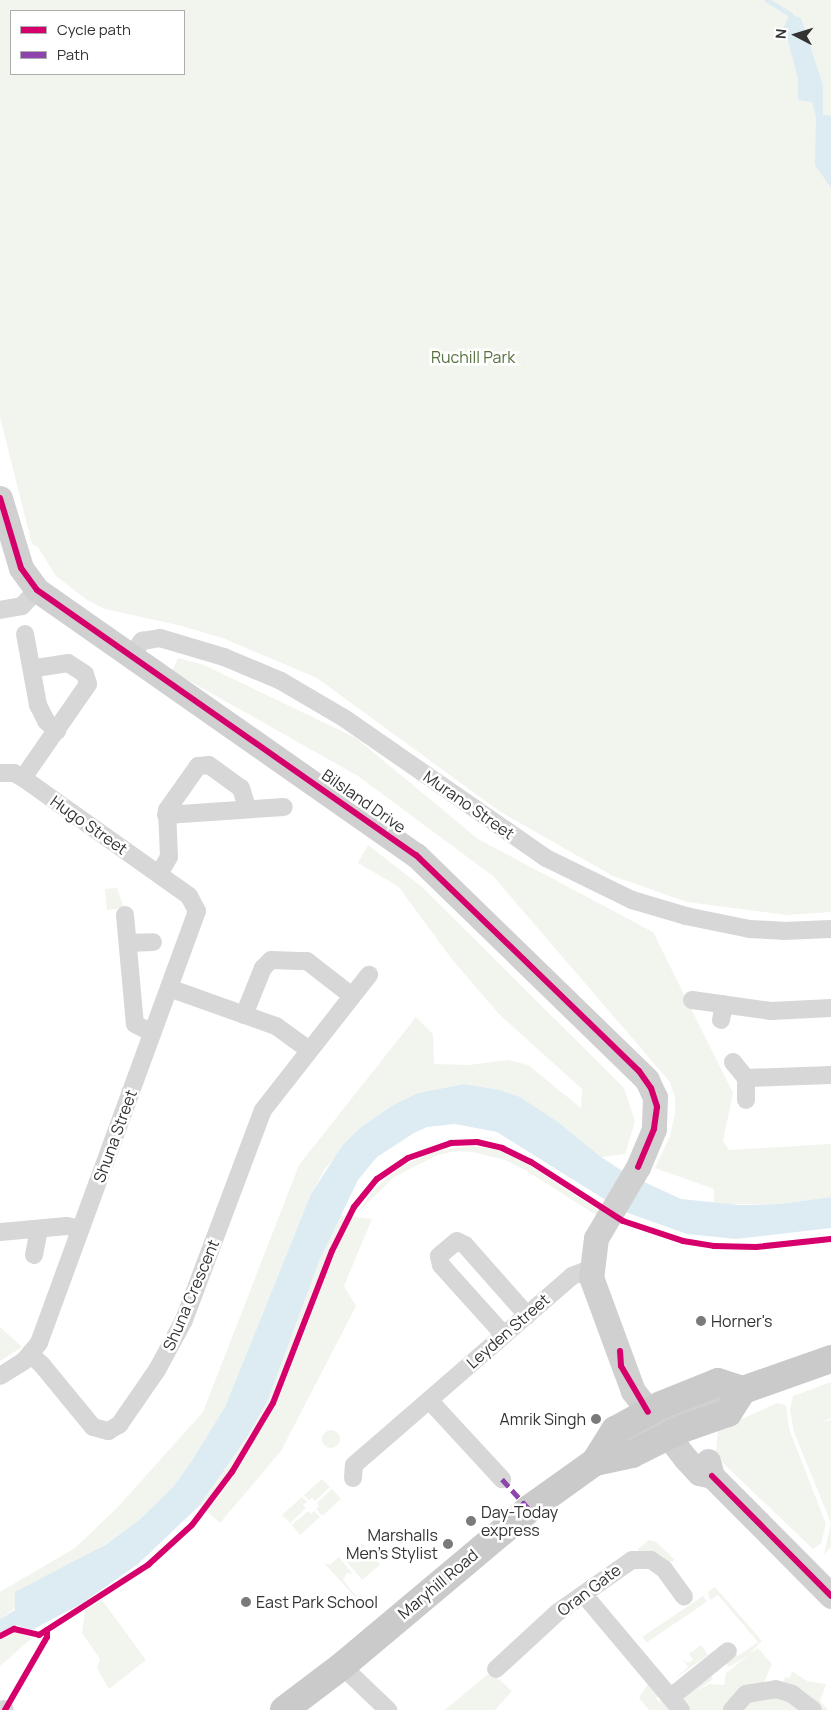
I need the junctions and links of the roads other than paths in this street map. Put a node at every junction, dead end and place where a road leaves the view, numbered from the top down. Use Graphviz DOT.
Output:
graph roads {
  1 [pos="0,498"];
  2 [pos="37,590"];
  3 [pos="0,610"];
  4 [pos="25,634"];
  5 [pos="131,656"];
  6 [pos="32,669"];
  7 [pos="57,730"];
  8 [pos="0,773"];
  9 [pos="24,778"];
  10 [pos="246,808"];
  11 [pos="284,808"];
  12 [pos="166,815"];
  13 [pos="159,874"];
  14 [pos="175,886"];
  15 [pos="125,915"];
  16 [pos="831,929"];
  17 [pos="153,942"];
  18 [pos="128,943"];
  19 [pos="369,975"];
  20 [pos="169,988"];
  21 [pos="352,996"];
  22 [pos="692,1000"];
  23 [pos="831,1008"];
  24 [pos="244,1015"];
  25 [pos="152,1033"];
  26 [pos="309,1050"];
  27 [pos="733,1062"];
  28 [pos="831,1075"];
  29 [pos="746,1078"];
  30 [pos="746,1100"];
  31 [pos="39,1229"];
  32 [pos="81,1229"];
  33 [pos="0,1232"];
  34 [pos="34,1255"];
  35 [pos="590,1269"];
  36 [pos="528,1315"];
  37 [pos="504,1335"];
  38 [pos="31,1356"];
  39 [pos="831,1359"];
  40 [pos="0,1376"];
  41 [pos="429,1400"];
  42 [pos="664,1421"];
  43 [pos="353,1478"];
  44 [pos="502,1480"];
  45 [pos="585,1596"];
  46 [pos="831,1596"];
  47 [pos="684,1597"];
  48 [pos="728,1651"];
  49 [pos="342,1666"];
  50 [pos="496,1669"];
  51 [pos="676,1704"];
  52 [pos="284,1710"];
  53 [pos="388,1710"];
  54 [pos="732,1710"];
  55 [pos="814,1710"];
  1 -- 2 [label="main road, Bilsland Drive"];
  2 -- 3 [label="street"];
  2 -- 5 [label="main road, Bilsland Drive"];
  4 -- 6 [label="street"];
  5 -- 16 [label="street, Murano Street"];
  5 -- 35 [label="main road, Bilsland Drive"];
  6 -- 7 [label="street"];
  6 -- 7 [label="street"];
  7 -- 9 [label="street"];
  8 -- 9 [label="street, Hugo Street"];
  9 -- 13 [label="street, Hugo Street"];
  10 -- 11 [label="street"];
  10 -- 12 [label="street"];
  10 -- 12 [label="street"];
  12 -- 13 [label="street"];
  13 -- 14 [label="street, Hugo Street"];
  14 -- 20 [label="street, Shuna Street"];
  15 -- 18 [label="street"];
  17 -- 18 [label="street"];
  18 -- 25 [label="street"];
  19 -- 21 [label="street, Shuna Crescent"];
  20 -- 24 [label="street"];
  20 -- 25 [label="street, Shuna Street"];
  21 -- 24 [label="street"];
  21 -- 26 [label="street, Shuna Crescent"];
  22 -- 23 [label="street"];
  24 -- 26 [label="street"];
  25 -- 32 [label="street, Shuna Street"];
  26 -- 38 [label="street, Shuna Crescent"];
  27 -- 29 [label="street"];
  28 -- 29 [label="street"];
  29 -- 30 [label="street"];
  31 -- 32 [label="street"];
  31 -- 33 [label="street"];
  31 -- 34 [label="street"];
  32 -- 38 [label="street, Shuna Street"];
  35 -- 36 [label="street, Leyden Street"];
  35 -- 42 [label="main road, Bilsland Drive"];
  36 -- 37 [label="street, Leyden Street"];
  36 -- 37 [label="street"];
  37 -- 41 [label="street, Leyden Street"];
  38 -- 40 [label="street, Shuna Street"];
  39 -- 42 [label="main road, Maryhill Road"];
  41 -- 43 [label="street, Leyden Street"];
  41 -- 44 [label="street"];
  42 -- 46 [label="main road, Bilsland Drive"];
  42 -- 49 [label="main road, Maryhill Road"];
  45 -- 47 [label="street, Oran Gate"];
  45 -- 50 [label="street, Oran Gate"];
  45 -- 51 [label="street"];
  48 -- 51 [label="street"];
  49 -- 52 [label="main road, Maryhill Road"];
  49 -- 53 [label="street"];
  54 -- 55 [label="street"];
}
